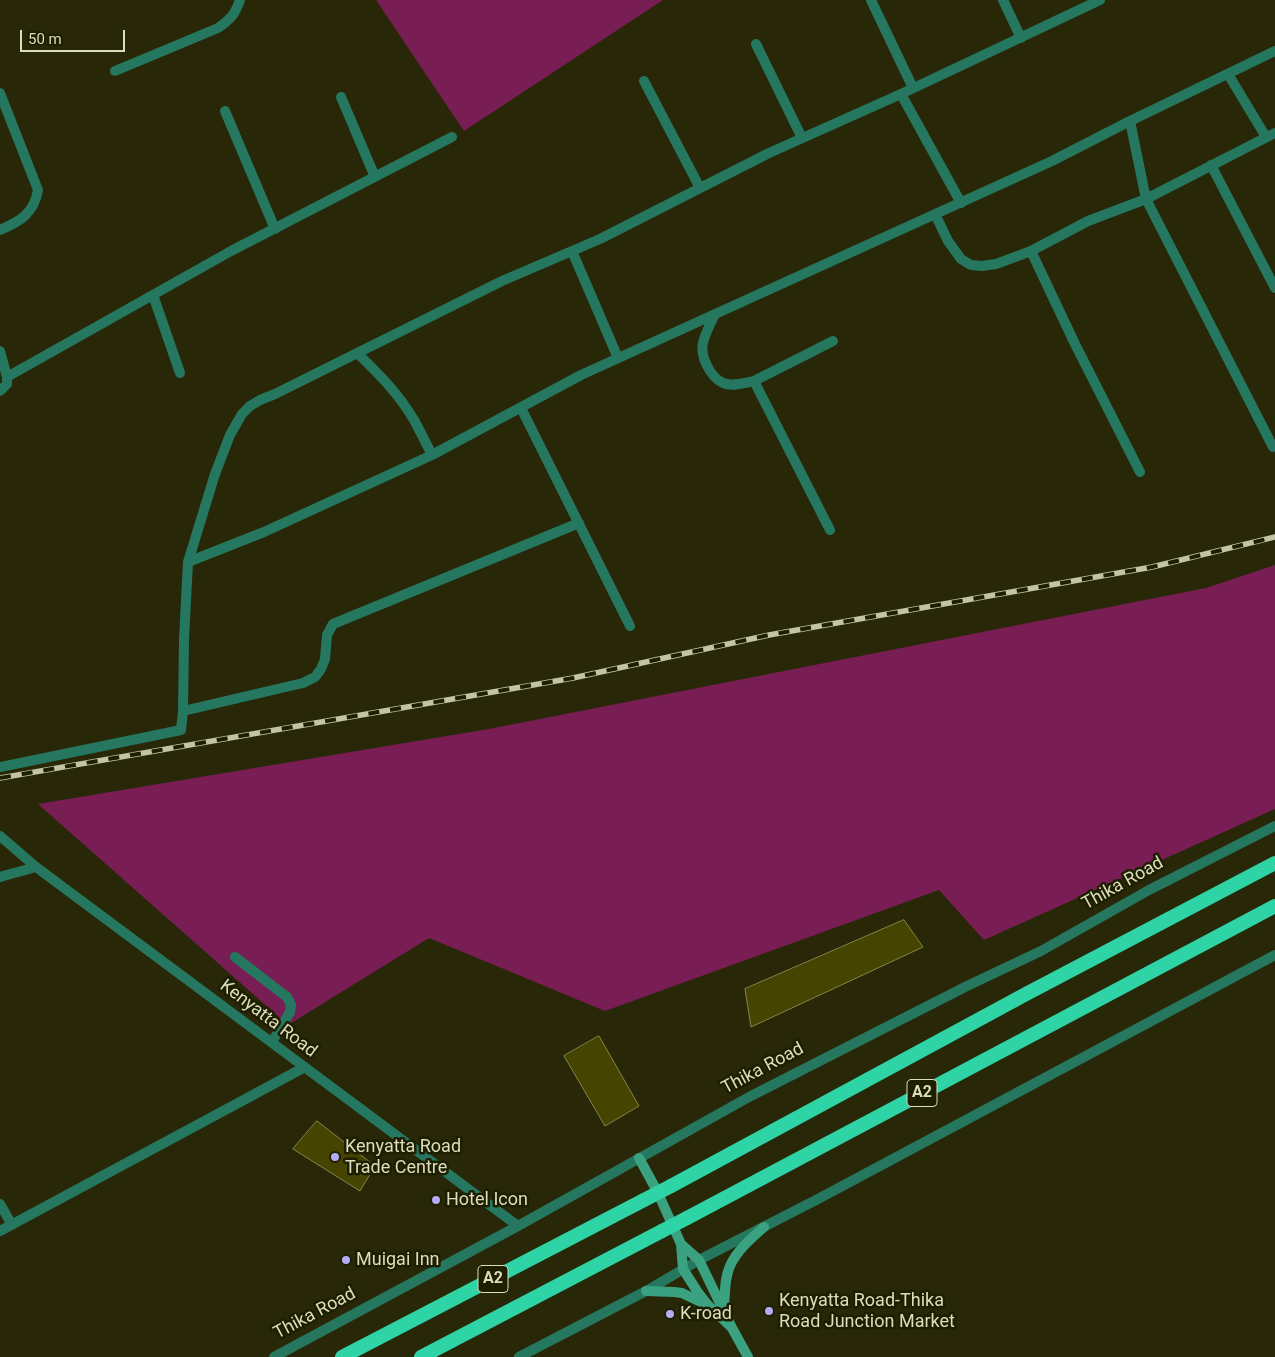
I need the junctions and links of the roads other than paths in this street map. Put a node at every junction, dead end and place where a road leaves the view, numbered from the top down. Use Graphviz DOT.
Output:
graph roads {
  1 [pos="240,0"];
  2 [pos="871,0"];
  3 [pos="1003,0"];
  4 [pos="1100,0"];
  5 [pos="1021,38"];
  6 [pos="756,44"];
  7 [pos="1275,52"];
  8 [pos="115,72"];
  9 [pos="1228,74"];
  10 [pos="644,81"];
  11 [pos="913,88"];
  12 [pos="0,93"];
  13 [pos="901,94"];
  14 [pos="341,97"];
  15 [pos="225,111"];
  16 [pos="1130,121"];
  17 [pos="1270,135"];
  18 [pos="452,137"];
  19 [pos="802,138"];
  20 [pos="1211,165"];
  21 [pos="375,177"];
  22 [pos="700,188"];
  23 [pos="1146,200"];
  24 [pos="960,203"];
  25 [pos="935,214"];
  26 [pos="275,229"];
  27 [pos="0,230"];
  28 [pos="572,251"];
  29 [pos="1031,251"];
  30 [pos="1275,288"];
  31 [pos="153,295"];
  32 [pos="715,314"];
  33 [pos="833,341"];
  34 [pos="0,351"];
  35 [pos="357,353"];
  36 [pos="618,358"];
  37 [pos="180,373"];
  38 [pos="7,377"];
  39 [pos="754,381"];
  40 [pos="0,391"];
  41 [pos="521,408"];
  42 [pos="1273,447"];
  43 [pos="432,455"];
  44 [pos="1140,472"];
  45 [pos="579,523"];
  46 [pos="830,530"];
  47 [pos="188,562"];
  48 [pos="630,626"];
  49 [pos="183,711"];
  50 [pos="0,767"];
  51 [pos="1275,826"];
  52 [pos="0,836"];
  53 [pos="1275,863"];
  54 [pos="36,867"];
  55 [pos="0,877"];
  56 [pos="1275,906"];
  57 [pos="1275,955"];
  58 [pos="235,957"];
  59 [pos="272,1042"];
  60 [pos="305,1067"];
  61 [pos="639,1158"];
  62 [pos="0,1204"];
  63 [pos="12,1225"];
  64 [pos="518,1226"];
  65 [pos="764,1227"];
  66 [pos="0,1231"];
  67 [pos="681,1244"];
  68 [pos="699,1260"];
  69 [pos="683,1269"];
  70 [pos="646,1291"];
  71 [pos="710,1307"];
  72 [pos="724,1310"];
  73 [pos="732,1328"];
  74 [pos="274,1357"];
  75 [pos="342,1357"];
  76 [pos="421,1357"];
  77 [pos="519,1357"];
  78 [pos="748,1357"];
  1 -- 8 [label="street"];
  2 -- 11 [label="street"];
  3 -- 5 [label="street"];
  4 -- 5 [label="street"];
  5 -- 11 [label="street"];
  6 -- 19 [label="street"];
  7 -- 9 [label="street"];
  9 -- 16 [label="street"];
  9 -- 17 [label="street"];
  10 -- 22 [label="street"];
  11 -- 13 [label="street"];
  12 -- 27 [label="street"];
  13 -- 19 [label="street"];
  13 -- 24 [label="street"];
  14 -- 21 [label="street"];
  15 -- 26 [label="street"];
  16 -- 23 [label="street"];
  16 -- 24 [label="street"];
  17 -- 20 [label="street"];
  18 -- 21 [label="street"];
  19 -- 22 [label="street"];
  20 -- 23 [label="street"];
  20 -- 30 [label="street"];
  21 -- 26 [label="street"];
  22 -- 28 [label="street"];
  23 -- 29 [label="street"];
  23 -- 42 [label="street"];
  24 -- 25 [label="street"];
  25 -- 29 [label="street"];
  25 -- 32 [label="street"];
  26 -- 31 [label="street"];
  28 -- 35 [label="street"];
  28 -- 36 [label="street"];
  29 -- 44 [label="street"];
  31 -- 37 [label="street"];
  31 -- 38 [label="street"];
  32 -- 36 [label="street"];
  32 -- 39 [label="street"];
  33 -- 39 [label="street"];
  34 -- 38 [label="street"];
  35 -- 43 [label="street"];
  35 -- 47 [label="street"];
  36 -- 41 [label="street"];
  38 -- 40 [label="street"];
  39 -- 46 [label="street"];
  41 -- 43 [label="street"];
  41 -- 45 [label="street"];
  43 -- 47 [label="street"];
  45 -- 48 [label="street"];
  45 -- 49 [label="street"];
  47 -- 49 [label="street"];
  49 -- 50 [label="street"];
  51 -- 61 [label="street, Thika Road"];
  52 -- 54 [label="street, Kenyatta Road"];
  53 -- 75 [label="highway, A2, bridge"];
  54 -- 55 [label="street"];
  54 -- 59 [label="street, Kenyatta Road"];
  56 -- 76 [label="highway, A2, bridge"];
  57 -- 65 [label="street"];
  58 -- 59 [label="street"];
  59 -- 60 [label="street, Kenyatta Road"];
  60 -- 63 [label="street"];
  60 -- 64 [label="street, Kenyatta Road"];
  61 -- 64 [label="street, Thika Road"];
  61 -- 67 [label="main road"];
  62 -- 63 [label="street"];
  63 -- 66 [label="street"];
  64 -- 74 [label="street, Thika Road"];
  65 -- 68 [label="street"];
  65 -- 72 [label="main road"];
  67 -- 68 [label="main road"];
  67 -- 69 [label="main road"];
  68 -- 69 [label="street"];
  68 -- 72 [label="main road"];
  69 -- 70 [label="street"];
  69 -- 71 [label="main road"];
  70 -- 71 [label="main road"];
  70 -- 77 [label="street"];
  71 -- 73 [label="main road"];
  72 -- 73 [label="main road"];
  73 -- 78 [label="main road"];
}
